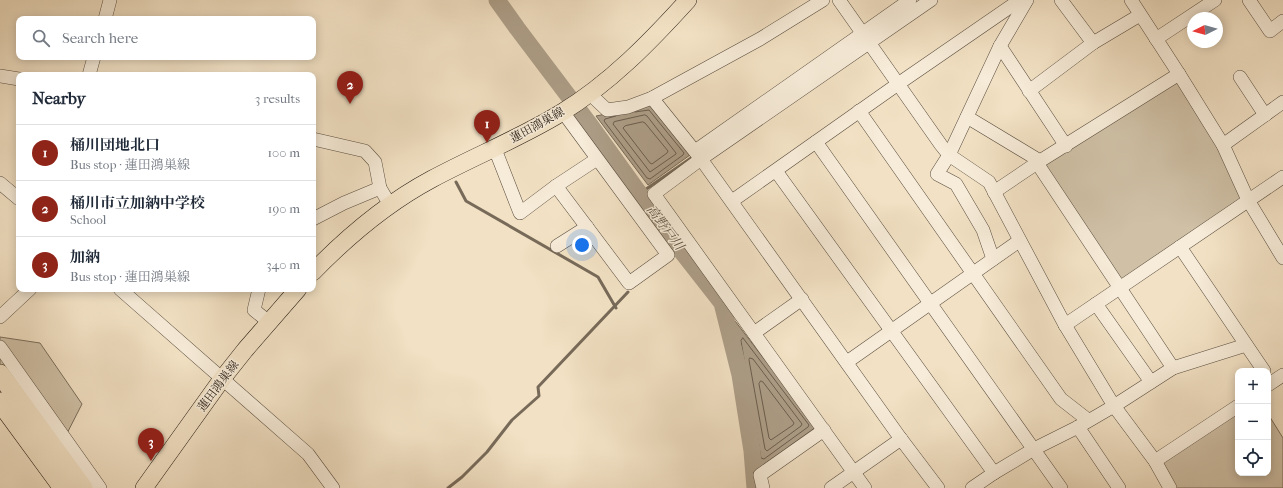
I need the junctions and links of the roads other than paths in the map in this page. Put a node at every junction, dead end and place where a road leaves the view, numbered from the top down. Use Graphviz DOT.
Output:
graph roads {
  1 [pos="110,0"];
  2 [pos="688,0"];
  3 [pos="823,0"];
  4 [pos="839,0"];
  5 [pos="910,0"];
  6 [pos="931,0"];
  7 [pos="1020,0"];
  8 [pos="1027,0"];
  9 [pos="1061,0"];
  10 [pos="1131,0"];
  11 [pos="1215,0"];
  12 [pos="1249,0"];
  13 [pos="1140,15"];
  14 [pos="106,16"];
  15 [pos="1283,21"];
  16 [pos="866,38"];
  17 [pos="1156,39"];
  18 [pos="1093,43"];
  19 [pos="1000,46"];
  20 [pos="93,60"];
  21 [pos="90,72"];
  22 [pos="1179,74"];
  23 [pos="0,76"];
  24 [pos="1240,77"];
  25 [pos="16,79"];
  26 [pos="898,84"];
  27 [pos="1029,91"];
  28 [pos="589,93"];
  29 [pos="652,98"];
  30 [pos="1283,102"];
  31 [pos="859,111"];
  32 [pos="563,112"];
  33 [pos="1265,115"];
  34 [pos="967,117"];
  35 [pos="316,139"];
  36 [pos="816,142"];
  37 [pos="1223,145"];
  38 [pos="1066,146"];
  39 [pos="495,148"];
  40 [pos="698,155"];
  41 [pos="949,155"];
  42 [pos="597,159"];
  43 [pos="1039,162"];
  44 [pos="776,171"];
  45 [pos="1283,177"];
  46 [pos="0,183"];
  47 [pos="556,186"];
  48 [pos="380,188"];
  49 [pos="994,192"];
  50 [pos="16,197"];
  51 [pos="1248,200"];
  52 [pos="732,201"];
  53 [pos="390,205"];
  54 [pos="316,217"];
  55 [pos="587,227"];
  56 [pos="1020,241"];
  57 [pos="557,246"];
  58 [pos="1180,247"];
  59 [pos="1281,251"];
  60 [pos="993,259"];
  61 [pos="316,269"];
  62 [pos="973,273"];
  63 [pos="1120,288"];
  64 [pos="27,292"];
  65 [pos="123,292"];
  66 [pos="258,292"];
  67 [pos="295,292"];
  68 [pos="802,299"];
  69 [pos="930,303"];
  70 [pos="1096,304"];
  71 [pos="0,317"];
  72 [pos="269,322"];
  73 [pos="1065,325"];
  74 [pos="891,331"];
  75 [pos="754,333"];
  76 [pos="1246,345"];
  77 [pos="0,347"];
  78 [pos="847,362"];
  79 [pos="1173,368"];
  80 [pos="1262,368"];
  81 [pos="0,374"];
  82 [pos="1283,375"];
  83 [pos="222,379"];
  84 [pos="1271,381"];
  85 [pos="1151,382"];
  86 [pos="0,402"];
  87 [pos="1114,406"];
  88 [pos="1235,408"];
  89 [pos="1083,424"];
  90 [pos="824,430"];
  91 [pos="901,439"];
  92 [pos="1034,449"];
  93 [pos="1155,461"];
  94 [pos="854,472"];
  95 [pos="994,473"];
  96 [pos="63,488"];
  97 [pos="83,488"];
  98 [pos="100,488"];
  99 [pos="144,488"];
  100 [pos="333,488"];
  101 [pos="763,488"];
  102 [pos="831,488"];
  103 [pos="865,488"];
  104 [pos="938,488"];
  105 [pos="972,488"];
  106 [pos="1061,488"];
  107 [pos="1119,488"];
  108 [pos="1170,488"];
  1 -- 14 [label="street"];
  2 -- 28 [label="main road, 蓮田鴻巣線"];
  3 -- 29 [label="street"];
  4 -- 16 [label="street"];
  5 -- 16 [label="street"];
  6 -- 16 [label="street"];
  7 -- 26 [label="street"];
  8 -- 19 [label="street"];
  9 -- 18 [label="street"];
  10 -- 13 [label="street"];
  11 -- 17 [label="street"];
  12 -- 15 [label="street"];
  13 -- 17 [label="street"];
  13 -- 18 [label="street"];
  16 -- 26 [label="street"];
  16 -- 40 [label="street"];
  17 -- 22 [label="street"];
  18 -- 27 [label="street"];
  19 -- 27 [label="street"];
  19 -- 34 [label="street"];
  20 -- 21 [label="street"];
  22 -- 37 [label="street"];
  22 -- 38 [label="street"];
  23 -- 25 [label="street"];
  24 -- 33 [label="street"];
  26 -- 31 [label="street"];
  26 -- 41 [label="street"];
  27 -- 38 [label="street"];
  28 -- 29 [label="street"];
  28 -- 32 [label="main road, 蓮田鴻巣線"];
  29 -- 40 [label="street"];
  30 -- 33 [label="street"];
  31 -- 36 [label="street"];
  31 -- 62 [label="street"];
  32 -- 39 [label="main road, 蓮田鴻巣線"];
  32 -- 42 [label="street"];
  33 -- 37 [label="street"];
  34 -- 41 [label="street"];
  34 -- 43 [label="street"];
  35 -- 48 [label="street"];
  36 -- 44 [label="street"];
  36 -- 69 [label="street"];
  37 -- 51 [label="street"];
  38 -- 43 [label="street"];
  39 -- 47 [label="street"];
  39 -- 53 [label="main road, 蓮田鴻巣線"];
  40 -- 52 [label="street"];
  40 -- 75 [label="street"];
  41 -- 49 [label="street"];
  41 -- 60 [label="street"];
  42 -- 47 [label="street"];
  42 -- 55 [label="street"];
  43 -- 49 [label="street"];
  43 -- 63 [label="street"];
  44 -- 52 [label="street"];
  44 -- 74 [label="street"];
  45 -- 51 [label="street"];
  46 -- 50 [label="street"];
  47 -- 55 [label="street"];
  48 -- 53 [label="street"];
  48 -- 54 [label="street"];
  49 -- 56 [label="street"];
  51 -- 58 [label="street"];
  51 -- 59 [label="street"];
  52 -- 68 [label="street"];
  53 -- 61 [label="main road, 蓮田鴻巣線"];
  55 -- 57 [label="street"];
  56 -- 60 [label="street"];
  56 -- 73 [label="street"];
  58 -- 63 [label="street"];
  58 -- 76 [label="street"];
  60 -- 62 [label="street"];
  62 -- 69 [label="street"];
  62 -- 89 [label="street"];
  63 -- 70 [label="street"];
  63 -- 79 [label="street"];
  64 -- 71 [label="street"];
  65 -- 83 [label="street"];
  66 -- 72 [label="street"];
  67 -- 72 [label="main road, 蓮田鴻巣線"];
  68 -- 75 [label="street"];
  68 -- 78 [label="street"];
  69 -- 74 [label="street"];
  69 -- 92 [label="street"];
  70 -- 73 [label="street"];
  70 -- 85 [label="street"];
  72 -- 83 [label="main road, 蓮田鴻巣線"];
  73 -- 87 [label="street"];
  74 -- 78 [label="street"];
  74 -- 95 [label="street"];
  75 -- 90 [label="street"];
  76 -- 79 [label="street"];
  76 -- 80 [label="street"];
  77 -- 98 [label="street"];
  78 -- 91 [label="street"];
  79 -- 85 [label="street"];
  81 -- 97 [label="highway"];
  82 -- 84 [label="street"];
  83 -- 99 [label="main road, 蓮田鴻巣線"];
  83 -- 100 [label="street"];
  85 -- 87 [label="street"];
  86 -- 96 [label="highway"];
  87 -- 89 [label="street"];
  87 -- 93 [label="street"];
  88 -- 93 [label="street"];
  89 -- 92 [label="street"];
  89 -- 107 [label="street"];
  90 -- 94 [label="street"];
  90 -- 101 [label="street"];
  91 -- 94 [label="street"];
  91 -- 104 [label="street"];
  92 -- 95 [label="street"];
  92 -- 106 [label="street"];
  93 -- 108 [label="street"];
  94 -- 102 [label="street"];
  94 -- 103 [label="street"];
  95 -- 105 [label="street"];
}
